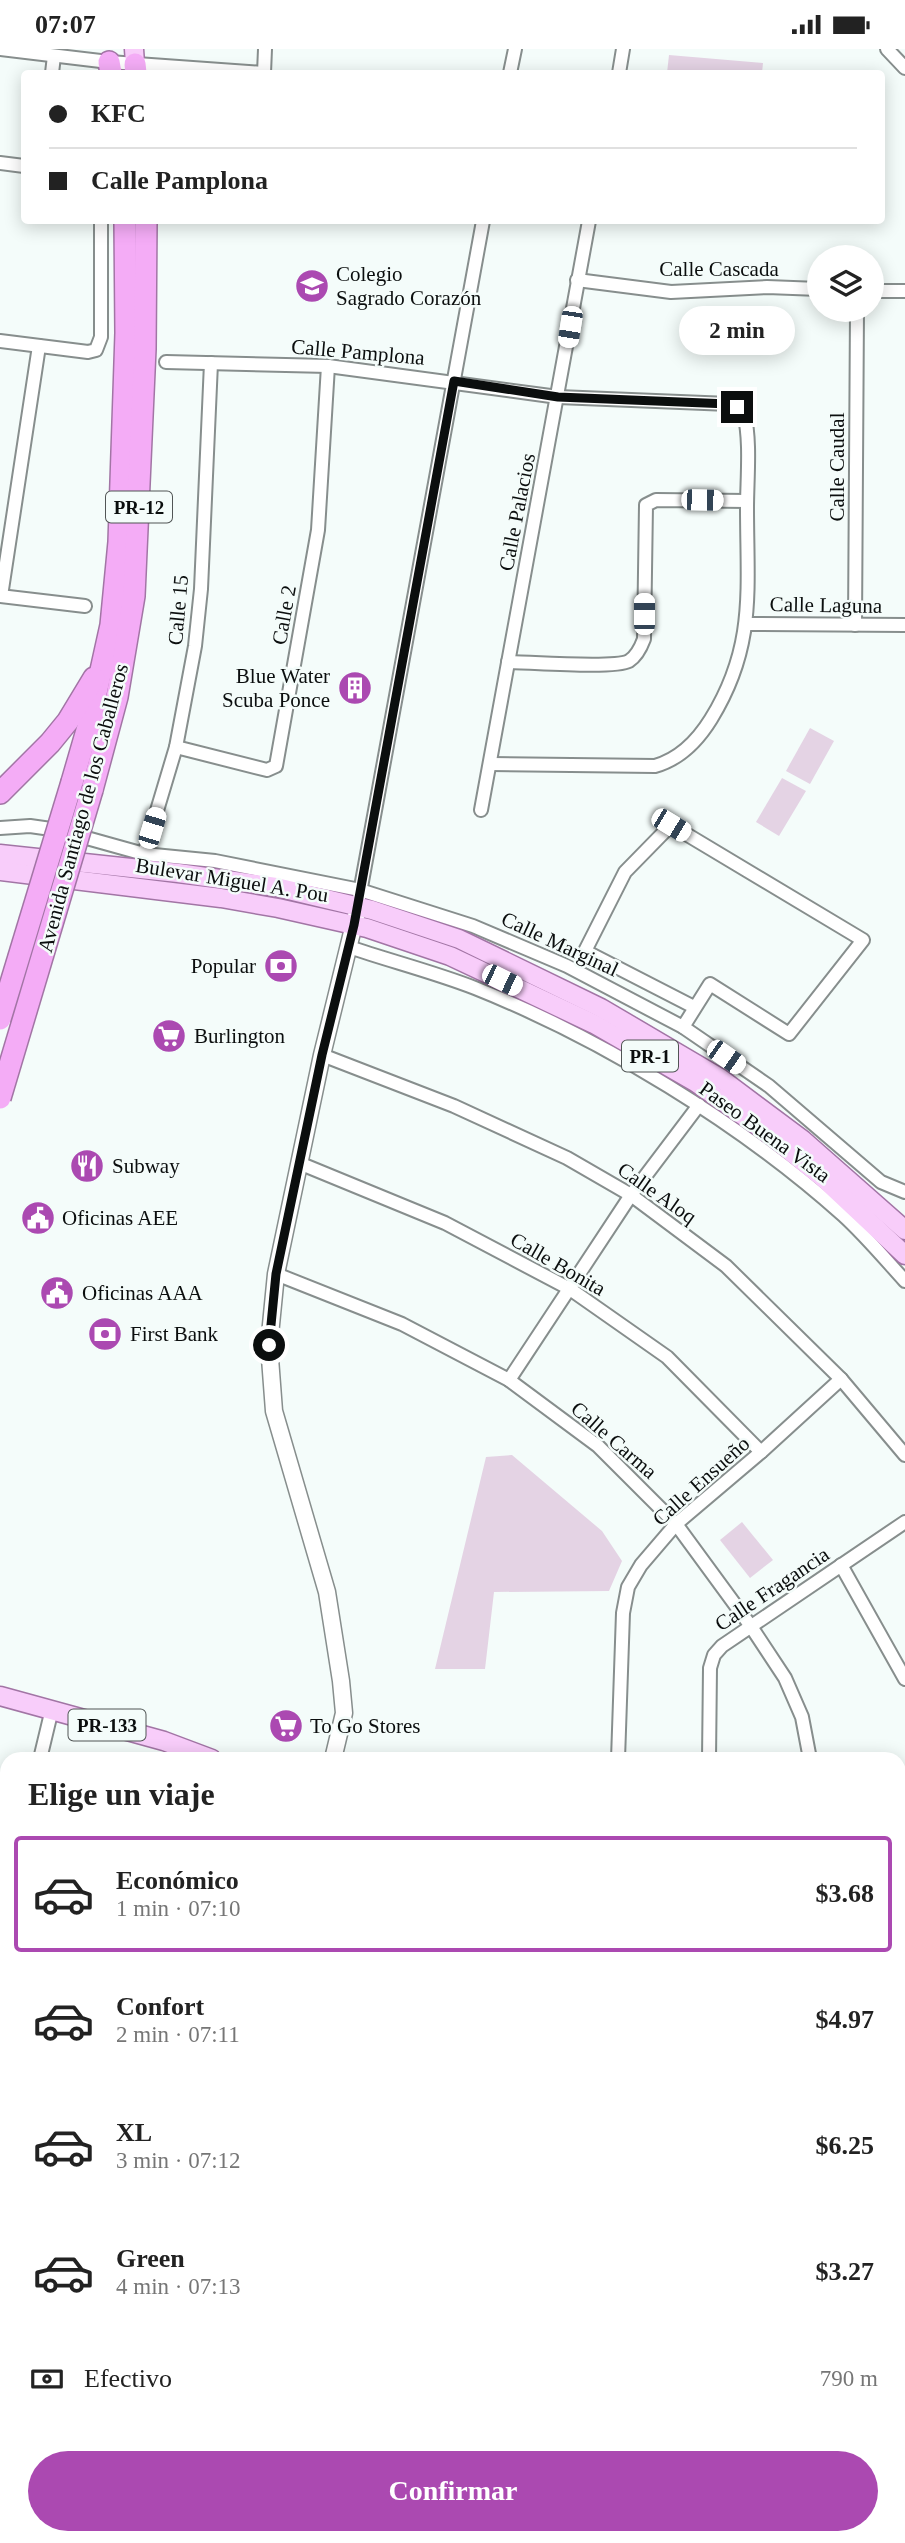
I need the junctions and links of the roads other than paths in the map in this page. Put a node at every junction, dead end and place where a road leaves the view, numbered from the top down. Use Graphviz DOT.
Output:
graph roads {
  1 [pos="0,49"];
  2 [pos="265,49"];
  3 [pos="515,49"];
  4 [pos="623,49"];
  5 [pos="887,49"];
  6 [pos="54,56"];
  7 [pos="109,62"];
  8 [pos="135,62"];
  9 [pos="905,68"];
  10 [pos="52,70"];
  11 [pos="228,70"];
  12 [pos="263,70"];
  13 [pos="511,70"];
  14 [pos="620,70"];
  15 [pos="0,163"];
  16 [pos="21,166"];
  17 [pos="101,224"];
  18 [pos="125,224"];
  19 [pos="146,224"];
  20 [pos="482,224"];
  21 [pos="588,224"];
  22 [pos="577,280"];
  23 [pos="807,289"];
  24 [pos="884,291"];
  25 [pos="905,291"];
  26 [pos="857,322"];
  27 [pos="0,341"];
  28 [pos="39,346"];
  29 [pos="166,362"];
  30 [pos="211,363"];
  31 [pos="328,366"];
  32 [pos="454,381"];
  33 [pos="558,397"];
  34 [pos="747,501"];
  35 [pos="1,596"];
  36 [pos="85,606"];
  37 [pos="747,624"];
  38 [pos="855,625"];
  39 [pos="905,625"];
  40 [pos="105,661"];
  41 [pos="508,662"];
  42 [pos="176,747"];
  43 [pos="491,764"];
  44 [pos="82,786"];
  45 [pos="0,793"];
  46 [pos="481,810"];
  47 [pos="0,828"];
  48 [pos="0,854"];
  49 [pos="144,854"];
  50 [pos="0,871"];
  51 [pos="359,898"];
  52 [pos="354,925"];
  53 [pos="349,947"];
  54 [pos="694,1007"];
  55 [pos="0,1019"];
  56 [pos="683,1027"];
  57 [pos="322,1055"];
  58 [pos="0,1097"];
  59 [pos="699,1105"];
  60 [pos="299,1163"];
  61 [pos="905,1192"];
  62 [pos="631,1195"];
  63 [pos="905,1230"];
  64 [pos="905,1255"];
  65 [pos="276,1274"];
  66 [pos="905,1280"];
  67 [pos="570,1289"];
  68 [pos="841,1379"];
  69 [pos="509,1380"];
  70 [pos="761,1452"];
  71 [pos="905,1455"];
  72 [pos="905,1521"];
  73 [pos="677,1524"];
  74 [pos="841,1565"];
  75 [pos="750,1625"];
  76 [pos="905,1679"];
  77 [pos="0,1696"];
  78 [pos="52,1709"];
  79 [pos="42,1752"];
  80 [pos="193,1752"];
  81 [pos="335,1752"];
  82 [pos="618,1752"];
  83 [pos="709,1752"];
  84 [pos="809,1752"];
  1 -- 6 [label="street"];
  2 -- 12 [label="street"];
  3 -- 13 [label="street"];
  4 -- 14 [label="street"];
  5 -- 9 [label="street"];
  6 -- 7 [label="street"];
  6 -- 10 [label="street"];
  7 -- 8 [label="street"];
  8 -- 11 [label="street"];
  15 -- 16 [label="street"];
  17 -- 28 [label="street"];
  18 -- 40 [label="highway, Avenida Santiago de los Caballeros / PR-12"];
  19 -- 44 [label="highway, Avenida Santiago de los Caballeros / PR-12"];
  20 -- 32 [label="street"];
  21 -- 22 [label="street, Calle Palacios"];
  22 -- 23 [label="street, Calle Cascada"];
  22 -- 33 [label="street, Calle Palacios"];
  24 -- 25 [label="street"];
  26 -- 38 [label="street, Calle Caudal"];
  27 -- 28 [label="street"];
  28 -- 35 [label="street"];
  29 -- 30 [label="street, Calle Pamplona"];
  30 -- 31 [label="street, Calle Pamplona"];
  30 -- 42 [label="street, Calle 15"];
  31 -- 32 [label="street, Calle Pamplona"];
  31 -- 42 [label="street, Calle 2"];
  32 -- 33 [label="street, Calle Pamplona"];
  32 -- 51 [label="street"];
  33 -- 34 [label="street, Calle Pamplona"];
  33 -- 41 [label="street, Calle Palacios"];
  34 -- 37 [label="street, Calle Pamplona"];
  34 -- 41 [label="street"];
  35 -- 36 [label="street"];
  37 -- 38 [label="street, Calle Laguna"];
  37 -- 43 [label="street, Calle Pamplona"];
  38 -- 39 [label="street, Calle Laguna"];
  40 -- 44 [label="highway, Avenida Santiago de los Caballeros / PR-12"];
  40 -- 45 [label="highway"];
  41 -- 43 [label="street, Calle Palacios"];
  42 -- 49 [label="street, Calle 15"];
  43 -- 46 [label="street, Calle Palacios"];
  44 -- 55 [label="highway, Avenida Santiago de los Caballeros / PR-12, bridge"];
  44 -- 58 [label="highway, Avenida Santiago de los Caballeros / PR-12, bridge"];
  47 -- 49 [label="street, Calle Marginal"];
  48 -- 51 [label="main road, Bulevar Miguel A. Pou / PR-1"];
  49 -- 51 [label="street, Calle Marginal"];
  50 -- 52 [label="main road, Bulevar Miguel A. Pou / PR-1"];
  51 -- 52 [label="street"];
  51 -- 56 [label="street, Calle Marginal"];
  51 -- 63 [label="main road, Bulevar Miguel A. Pou / PR-1"];
  52 -- 53 [label="street"];
  52 -- 64 [label="main road, Bulevar Miguel A. Pou / PR-1"];
  53 -- 57 [label="street"];
  53 -- 59 [label="street, Paseo Buena Vista"];
  54 -- 54 [label="street"];
  54 -- 56 [label="street"];
  56 -- 61 [label="street, Calle Marginal"];
  57 -- 60 [label="street"];
  57 -- 62 [label="street, Calle Aloq"];
  59 -- 62 [label="street"];
  59 -- 66 [label="street, Paseo Buena Vista"];
  60 -- 65 [label="street"];
  60 -- 67 [label="street, Calle Bonita"];
  62 -- 67 [label="street"];
  62 -- 68 [label="street, Calle Aloq"];
  65 -- 69 [label="street, Calle Carma"];
  65 -- 81 [label="street"];
  67 -- 69 [label="street"];
  67 -- 70 [label="street, Calle Bonita"];
  68 -- 70 [label="street, Calle Ensueño"];
  68 -- 71 [label="street, Calle Aloq"];
  69 -- 73 [label="street, Calle Carma"];
  70 -- 73 [label="street, Calle Ensueño"];
  72 -- 74 [label="street, Calle Fragancia"];
  73 -- 75 [label="street, Calle Carma"];
  73 -- 82 [label="street, Calle Ensueño"];
  74 -- 75 [label="street, Calle Fragancia"];
  74 -- 76 [label="street"];
  75 -- 83 [label="street, Calle Fragancia"];
  75 -- 84 [label="street, Calle Carma"];
  77 -- 78 [label="main road, PR-133"];
  78 -- 79 [label="street"];
  78 -- 80 [label="main road, PR-133"];
}
